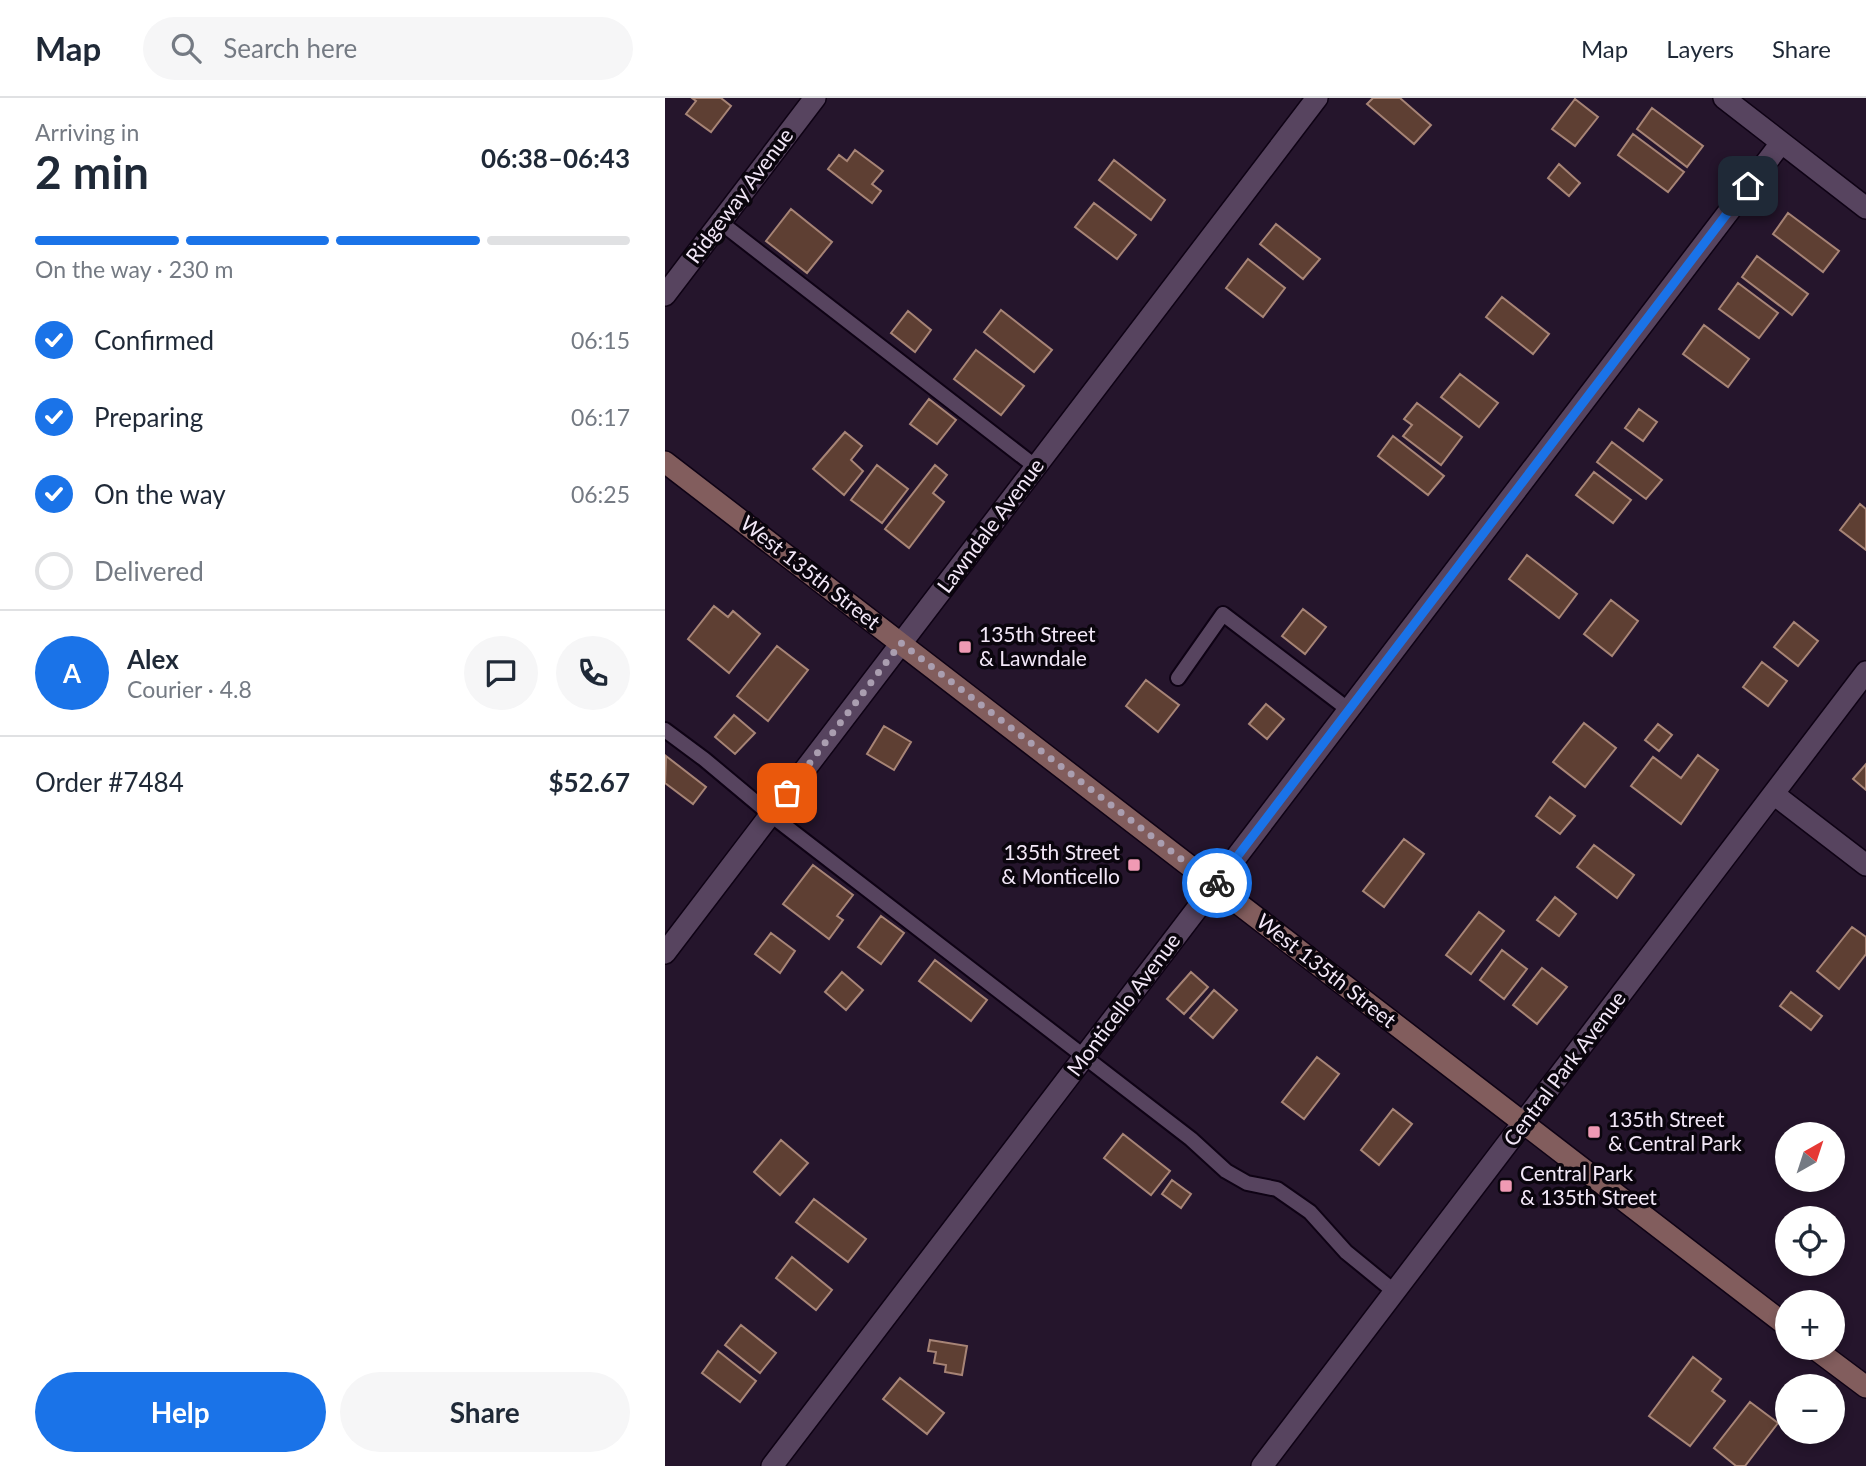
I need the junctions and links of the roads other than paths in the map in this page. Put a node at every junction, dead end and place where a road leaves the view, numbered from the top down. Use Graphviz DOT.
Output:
graph roads {
  1 [pos="815,98"];
  2 [pos="1317,98"];
  3 [pos="1724,98"];
  4 [pos="1781,142"];
  5 [pos="1866,208"];
  6 [pos="720,222"];
  7 [pos="665,295"];
  8 [pos="665,462"];
  9 [pos="1036,467"];
  10 [pos="901,643"];
  11 [pos="1866,672"];
  12 [pos="1178,678"];
  13 [pos="1349,710"];
  14 [pos="665,730"];
  15 [pos="1775,795"];
  16 [pos="771,815"];
  17 [pos="1866,865"];
  18 [pos="1215,885"];
  19 [pos="665,953"];
  20 [pos="1084,1057"];
  21 [pos="1524,1123"];
  22 [pos="1395,1292"];
  23 [pos="1775,1317"];
  24 [pos="1830,1360"];
  25 [pos="1866,1387"];
  26 [pos="772,1466"];
  27 [pos="1262,1466"];
  1 -- 6 [label="street, Ridgeway Avenue"];
  2 -- 9 [label="street, Lawndale Avenue"];
  3 -- 4 [label="street"];
  4 -- 5 [label="street"];
  4 -- 13 [label="street, Monticello Avenue"];
  6 -- 7 [label="street, Ridgeway Avenue"];
  6 -- 9 [label="lane"];
  8 -- 10 [label="street, West 135th Street"];
  9 -- 10 [label="street, Lawndale Avenue"];
  10 -- 16 [label="street, Lawndale Avenue"];
  10 -- 18 [label="street, West 135th Street"];
  11 -- 15 [label="street, Central Park Avenue"];
  12 -- 13 [label="lane"];
  13 -- 18 [label="street, Monticello Avenue"];
  14 -- 16 [label="lane"];
  15 -- 17 [label="street"];
  15 -- 21 [label="street, Central Park Avenue"];
  16 -- 19 [label="street, Lawndale Avenue"];
  16 -- 20 [label="lane"];
  18 -- 20 [label="street, Monticello Avenue"];
  18 -- 21 [label="street, West 135th Street"];
  20 -- 22 [label="lane"];
  20 -- 26 [label="street, Monticello Avenue"];
  21 -- 22 [label="street, Central Park Avenue"];
  21 -- 23 [label="street, West 135th Street"];
  22 -- 27 [label="street, Central Park Avenue"];
  24 -- 25 [label="street"];
}
